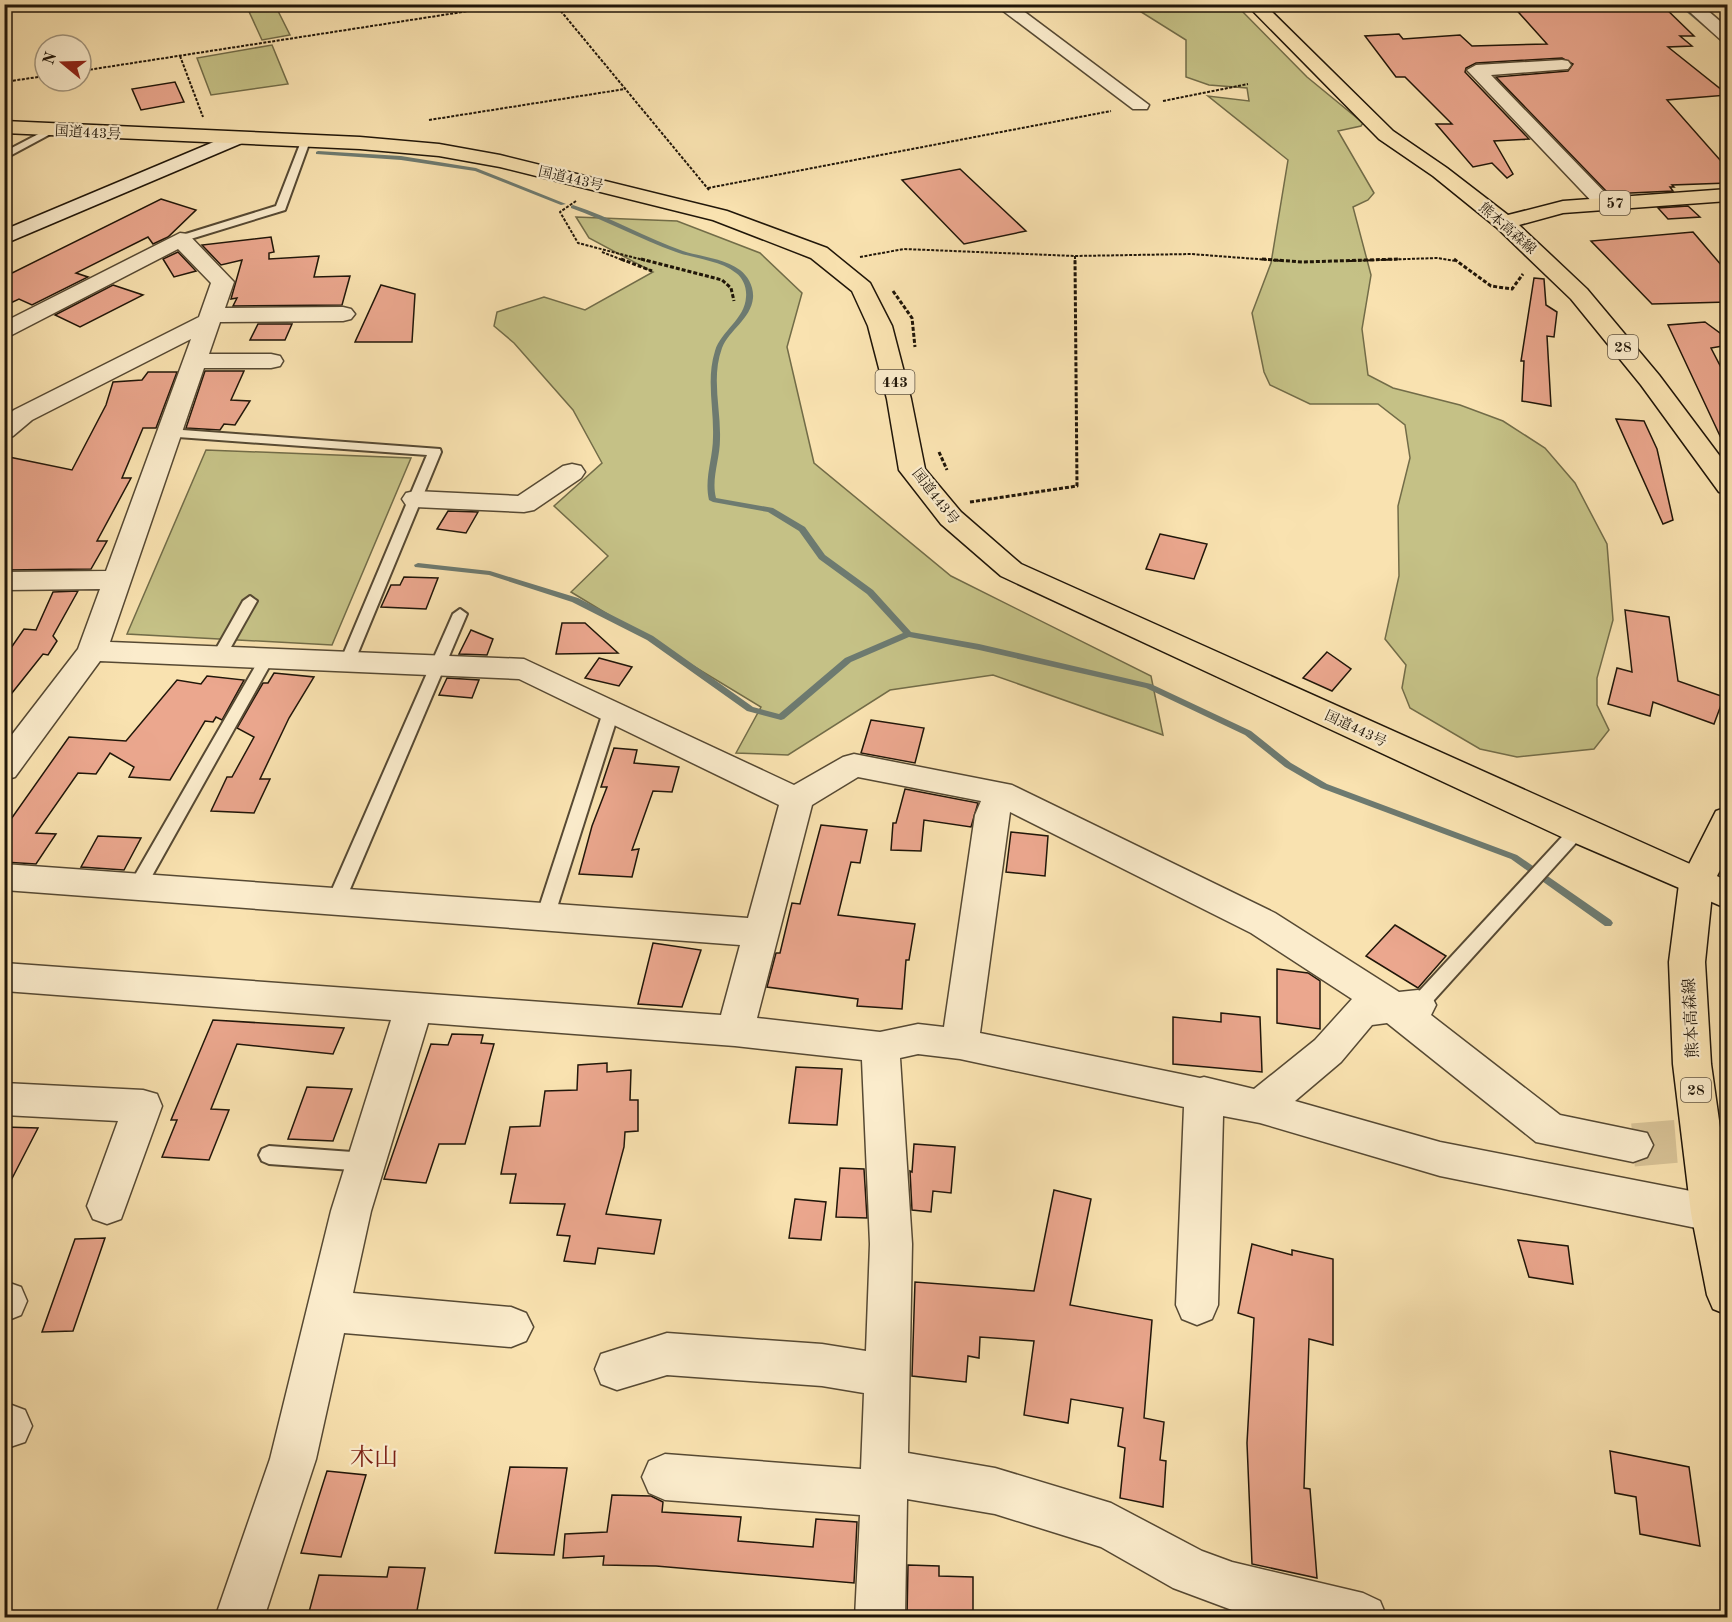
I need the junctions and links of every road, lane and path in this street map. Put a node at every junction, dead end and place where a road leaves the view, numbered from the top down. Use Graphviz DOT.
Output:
graph roads {
  1 [pos="514,4"];
  2 [pos="555,4"];
  3 [pos="1002,4"];
  4 [pos="1254,4"];
  5 [pos="1689,4"];
  6 [pos="1728,36"];
  7 [pos="180,56"];
  8 [pos="1562,65"];
  9 [pos="93,69"];
  10 [pos="33,78"];
  11 [pos="4,82"];
  12 [pos="1248,84"];
  13 [pos="625,89"];
  14 [pos="1140,105"];
  15 [pos="429,120"];
  16 [pos="4,127"];
  17 [pos="53,130"];
  18 [pos="168,136"];
  19 [pos="223,139"];
  20 [pos="305,141"];
  21 [pos="4,156"];
  22 [pos="171,166"];
  23 [pos="600,185"];
  24 [pos="708,188"];
  25 [pos="1728,195"];
  26 [pos="1605,204"];
  27 [pos="720,215"];
  28 [pos="1504,222"];
  29 [pos="4,238"];
  30 [pos="180,239"];
  31 [pos="578,243"];
  32 [pos="864,256"];
  33 [pos="1075,256"];
  34 [pos="833,264"];
  35 [pos="872,264"];
  36 [pos="652,271"];
  37 [pos="1531,273"];
  38 [pos="893,291"];
  39 [pos="734,301"];
  40 [pos="343,314"];
  41 [pos="210,318"];
  42 [pos="4,333"];
  43 [pos="915,353"];
  44 [pos="194,361"];
  45 [pos="271,361"];
  46 [pos="11,418"];
  47 [pos="169,433"];
  48 [pos="934,444"];
  49 [pos="572,472"];
  50 [pos="949,474"];
  51 [pos="1728,486"];
  52 [pos="416,499"];
  53 [pos="964,503"];
  54 [pos="117,580"];
  55 [pos="4,581"];
  56 [pos="250,601"];
  57 [pos="460,614"];
  58 [pos="92,651"];
  59 [pos="219,656"];
  60 [pos="267,658"];
  61 [pos="348,662"];
  62 [pos="439,666"];
  63 [pos="611,712"];
  64 [pos="4,726"];
  65 [pos="35,727"];
  66 [pos="4,769"];
  67 [pos="1000,793"];
  68 [pos="797,799"];
  69 [pos="1728,819"];
  70 [pos="1578,830"];
  71 [pos="4,877"];
  72 [pos="137,887"];
  73 [pos="1712,890"];
  74 [pos="336,901"];
  75 [pos="545,917"];
  76 [pos="761,933"];
  77 [pos="4,977"];
  78 [pos="414,1007"];
  79 [pos="1407,1007"];
  80 [pos="735,1031"];
  81 [pos="960,1044"];
  82 [pos="880,1047"];
  83 [pos="1204,1093"];
  84 [pos="4,1099"];
  85 [pos="1260,1107"];
  86 [pos="1633,1144"];
  87 [pos="269,1155"];
  88 [pos="366,1162"];
  89 [pos="107,1206"];
  90 [pos="1711,1213"];
  91 [pos="1725,1270"];
  92 [pos="1197,1305"];
  93 [pos="328,1311"];
  94 [pos="511,1327"];
  95 [pos="617,1369"];
  96 [pos="887,1375"];
  97 [pos="665,1477"];
  98 [pos="884,1483"];
  99 [pos="239,1617"];
  100 [pos="880,1617"];
  101 [pos="1363,1617"];
  1 -- 7 [label="path"];
  2 -- 13 [label="path"];
  3 -- 14 [label="street"];
  4 -- 28 [label="main road, 熊本高森線 / 28"];
  5 -- 6 [label="street"];
  7 -- 9 [label="path"];
  7 -- 19 [label="path"];
  8 -- 26 [label="street"];
  10 -- 11 [label="path"];
  12 -- 14 [label="path"];
  13 -- 15 [label="path"];
  13 -- 24 [label="path"];
  14 -- 24 [label="path"];
  16 -- 17 [label="main road, 国道443号 / 443"];
  17 -- 18 [label="main road, 国道443号 / 443"];
  17 -- 21 [label="lane"];
  18 -- 19 [label="main road, 国道443号 / 443"];
  18 -- 22 [label="street"];
  19 -- 20 [label="main road, 国道443号 / 443"];
  19 -- 22 [label="street"];
  20 -- 23 [label="main road, 国道443号 / 443"];
  20 -- 30 [label="lane"];
  22 -- 29 [label="street"];
  23 -- 27 [label="main road, 国道443号 / 443"];
  23 -- 31 [label="path"];
  24 -- 27 [label="path"];
  25 -- 26 [label="main road, 57"];
  26 -- 28 [label="main road, 57"];
  27 -- 34 [label="main road, 国道443号 / 443"];
  28 -- 51 [label="main road, 熊本高森線 / 28"];
  30 -- 41 [label="street"];
  30 -- 42 [label="street"];
  31 -- 36 [label="path"];
  31 -- 39 [label="path"];
  32 -- 33 [label="path"];
  32 -- 34 [label="path"];
  32 -- 35 [label="path"];
  33 -- 37 [label="path"];
  33 -- 53 [label="path"];
  34 -- 70 [label="main road, 国道443号 / 443"];
  38 -- 43 [label="path"];
  40 -- 41 [label="street"];
  41 -- 44 [label="street"];
  41 -- 46 [label="street"];
  44 -- 45 [label="street"];
  44 -- 47 [label="street"];
  47 -- 52 [label="lane"];
  47 -- 54 [label="street"];
  48 -- 50 [label="path"];
  49 -- 52 [label="street"];
  52 -- 61 [label="lane"];
  54 -- 55 [label="street"];
  54 -- 58 [label="street"];
  56 -- 59 [label="lane"];
  57 -- 62 [label="lane"];
  58 -- 59 [label="street"];
  58 -- 65 [label="street"];
  59 -- 60 [label="street"];
  60 -- 61 [label="street"];
  60 -- 72 [label="lane"];
  61 -- 62 [label="street"];
  62 -- 63 [label="street"];
  62 -- 74 [label="lane"];
  63 -- 68 [label="street"];
  63 -- 75 [label="lane"];
  64 -- 65 [label="street"];
  65 -- 66 [label="street"];
  67 -- 68 [label="street"];
  67 -- 79 [label="street"];
  67 -- 81 [label="street"];
  68 -- 76 [label="street"];
  69 -- 73 [label="main road, 熊本高森線 / 28"];
  70 -- 73 [label="main road, 国道443号 / 443"];
  70 -- 79 [label="lane"];
  71 -- 72 [label="street"];
  72 -- 74 [label="street"];
  73 -- 90 [label="main road, 熊本高森線 / 28"];
  74 -- 75 [label="street"];
  75 -- 76 [label="street"];
  76 -- 80 [label="street"];
  77 -- 78 [label="street"];
  78 -- 80 [label="street"];
  78 -- 88 [label="street"];
  79 -- 85 [label="street"];
  79 -- 86 [label="street"];
  80 -- 82 [label="street"];
  81 -- 82 [label="street"];
  81 -- 83 [label="street"];
  82 -- 96 [label="street"];
  83 -- 85 [label="street"];
  83 -- 92 [label="street"];
  84 -- 89 [label="street"];
  85 -- 90 [label="street"];
  87 -- 88 [label="lane"];
  88 -- 93 [label="street"];
  90 -- 91 [label="main road, 熊本高森線 / 28"];
  93 -- 94 [label="street"];
  93 -- 99 [label="street"];
  95 -- 96 [label="street"];
  96 -- 98 [label="street"];
  97 -- 98 [label="street"];
  98 -- 100 [label="street"];
  98 -- 101 [label="street"];
}
